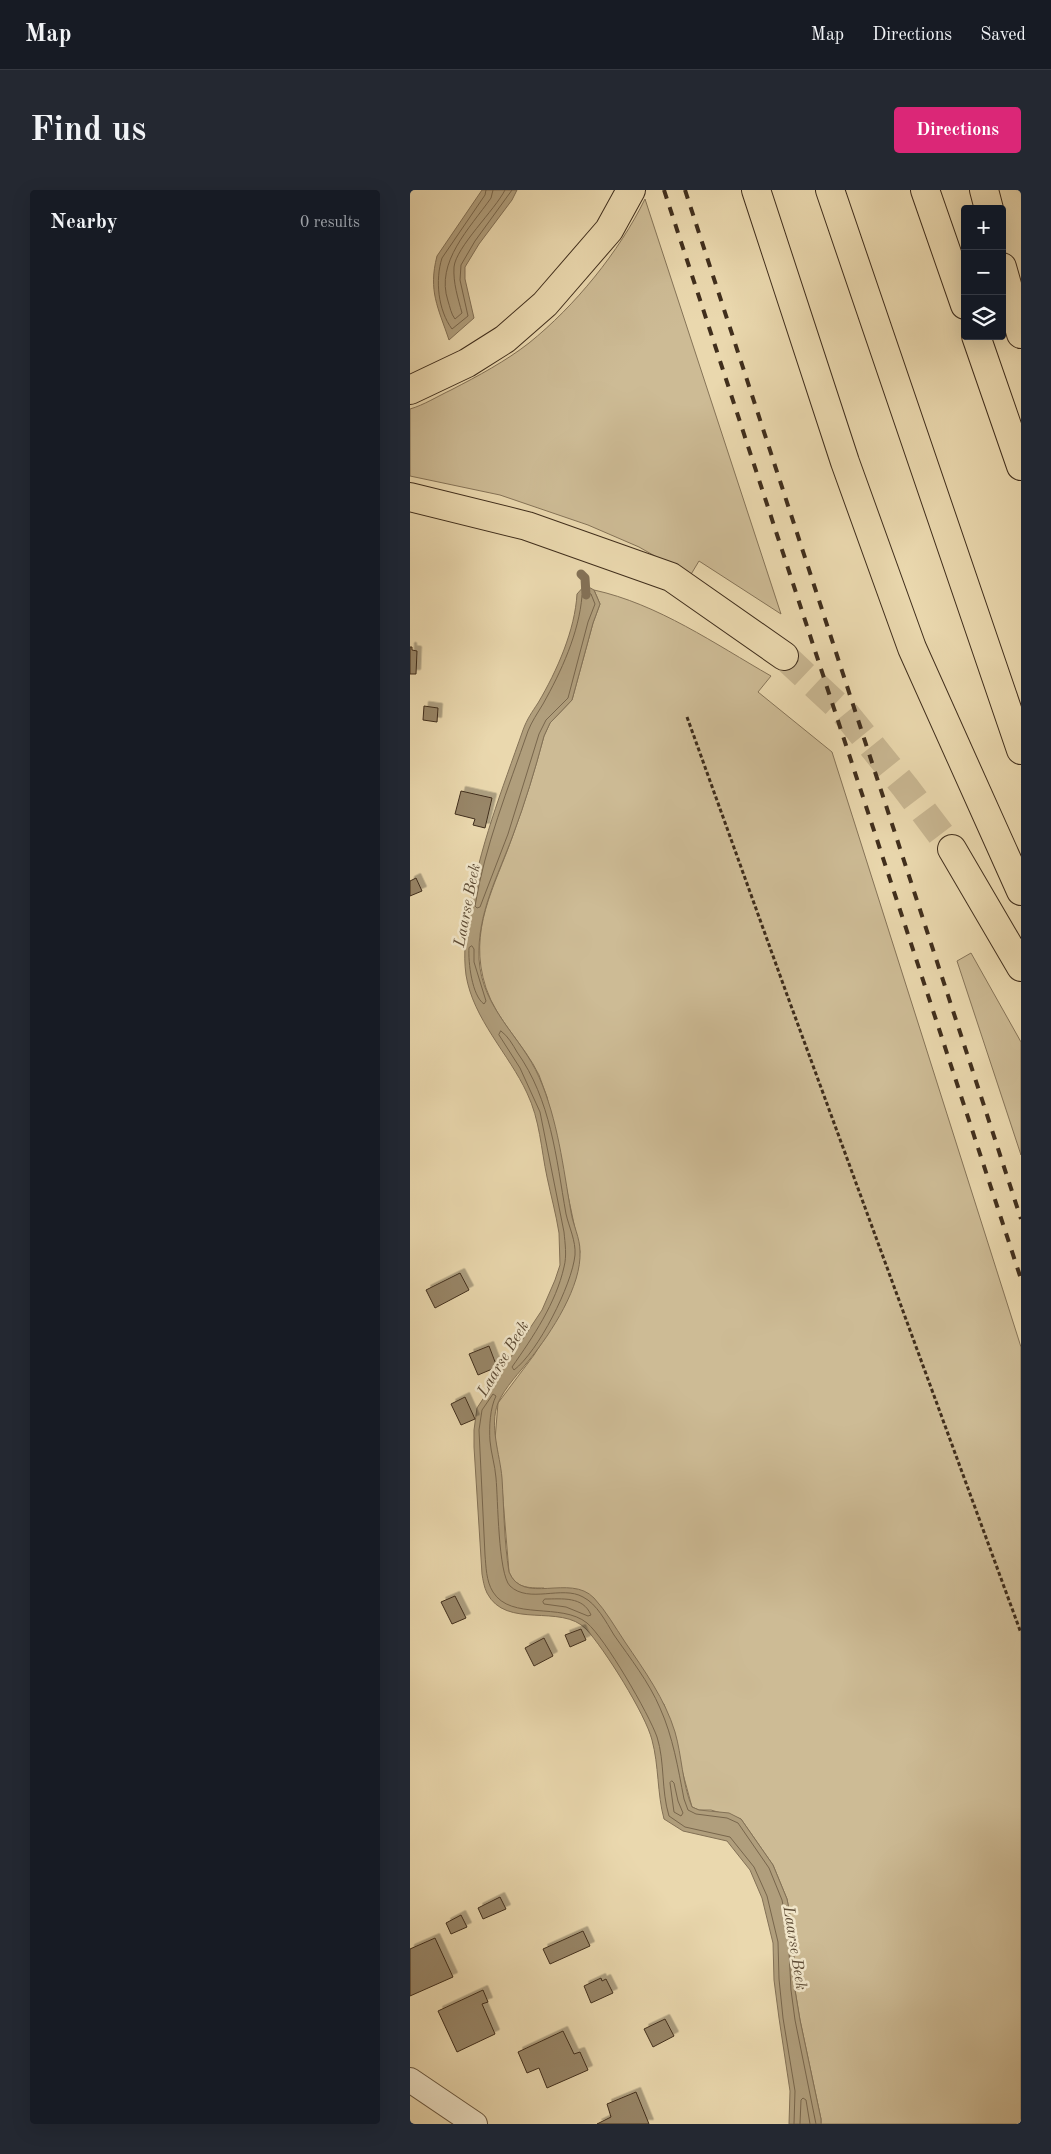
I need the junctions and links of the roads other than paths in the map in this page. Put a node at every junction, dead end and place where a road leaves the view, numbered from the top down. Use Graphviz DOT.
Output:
graph roads {
  1 [pos="631,190"];
  2 [pos="756,190"];
  3 [pos="830,190"];
  4 [pos="924,190"];
  5 [pos="984,190"];
  6 [pos="993,190"];
  7 [pos="988,205"];
  8 [pos="994,205"];
  9 [pos="1006,281"];
  10 [pos="961,295"];
  11 [pos="1021,334"];
  12 [pos="977,340"];
  13 [pos="410,390"];
  14 [pos="1021,466"];
  15 [pos="410,497"];
  16 [pos="784,656"];
  17 [pos="1021,750"];
  18 [pos="952,849"];
  19 [pos="1021,891"];
  20 [pos="1021,966"];
  21 [pos="410,2080"];
  22 [pos="475,2124"];
  1 -- 13 [label="highway"];
  2 -- 19 [label="highway"];
  3 -- 17 [label="highway"];
  4 -- 10 [label="highway"];
  5 -- 7 [label="highway"];
  6 -- 8 [label="highway"];
  9 -- 11 [label="highway"];
  12 -- 14 [label="highway"];
  15 -- 16 [label="highway"];
  18 -- 20 [label="highway"];
  21 -- 22 [label="street"];
}
